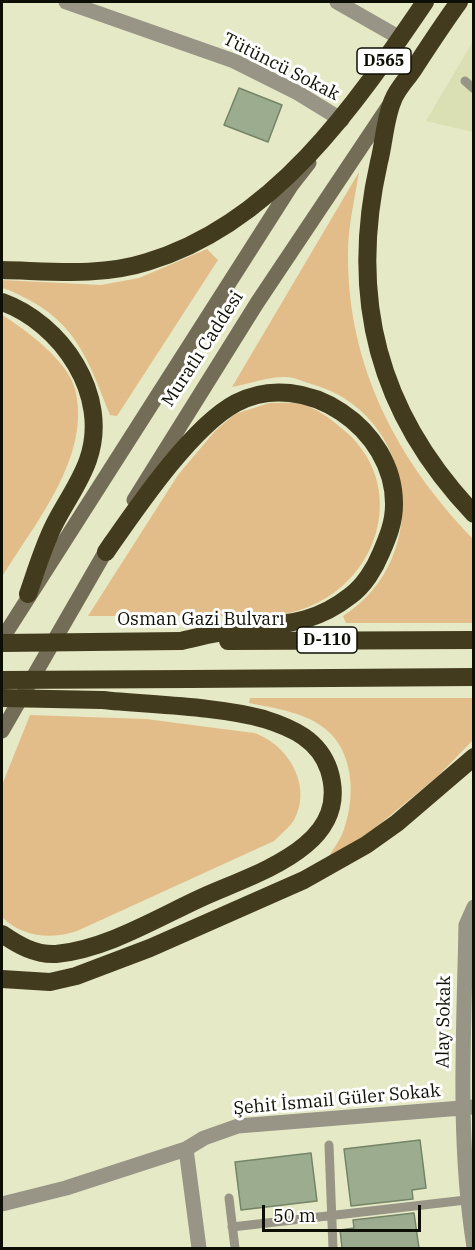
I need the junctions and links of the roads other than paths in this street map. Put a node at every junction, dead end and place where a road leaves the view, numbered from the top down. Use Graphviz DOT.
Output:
graph roads {
  1 [pos="66,2"];
  2 [pos="337,2"];
  3 [pos="425,2"];
  4 [pos="459,2"];
  5 [pos="400,38"];
  6 [pos="465,81"];
  7 [pos="474,89"];
  8 [pos="393,100"];
  9 [pos="342,120"];
  10 [pos="2,270"];
  11 [pos="2,302"];
  12 [pos="474,514"];
  13 [pos="106,552"];
  14 [pos="28,594"];
  15 [pos="474,640"];
  16 [pos="2,641"];
  17 [pos="182,641"];
  18 [pos="474,677"];
  19 [pos="2,680"];
  20 [pos="2,699"];
  21 [pos="2,731"];
  22 [pos="474,757"];
  23 [pos="474,907"];
  24 [pos="2,934"];
  25 [pos="2,979"];
  26 [pos="468,1108"];
  27 [pos="329,1144"];
  28 [pos="186,1149"];
  29 [pos="229,1198"];
  30 [pos="466,1200"];
  31 [pos="2,1204"];
  32 [pos="332,1214"];
  33 [pos="232,1227"];
  34 [pos="474,1247"];
  35 [pos="199,1248"];
  36 [pos="235,1248"];
  37 [pos="333,1248"];
  1 -- 9 [label="street, Tütüncü Sokak"];
  2 -- 5 [label="street"];
  3 -- 5 [label="highway, Muratlı Caddesi / D565"];
  4 -- 8 [label="highway, Muratlı Caddesi / D565"];
  5 -- 9 [label="highway, Muratlı Caddesi / D565"];
  6 -- 7 [label="lane"];
  8 -- 12 [label="highway"];
  8 -- 13 [label="main road, Muratlı Caddesi"];
  9 -- 10 [label="highway"];
  9 -- 14 [label="main road, Muratlı Caddesi"];
  11 -- 14 [label="highway"];
  13 -- 17 [label="highway"];
  13 -- 21 [label="main road, Muratlı Caddesi"];
  14 -- 16 [label="main road, Muratlı Caddesi"];
  15 -- 17 [label="highway, Osman Gazi Bulvarı / D-110"];
  16 -- 17 [label="highway, Osman Gazi Bulvarı / D-110, bridge"];
  18 -- 19 [label="highway, D-110, bridge"];
  20 -- 24 [label="highway, bridge"];
  22 -- 25 [label="highway"];
  23 -- 26 [label="street, Alay Sokak"];
  26 -- 28 [label="street, Şehit İsmail Güler Sokak"];
  26 -- 30 [label="street, Alay Sokak"];
  27 -- 32 [label="lane"];
  28 -- 31 [label="street, Şehit İsmail Güler Sokak"];
  28 -- 35 [label="street"];
  29 -- 33 [label="lane"];
  30 -- 32 [label="lane"];
  30 -- 34 [label="street, Alay Sokak"];
  32 -- 33 [label="lane"];
  32 -- 37 [label="lane"];
  33 -- 36 [label="lane"];
}
